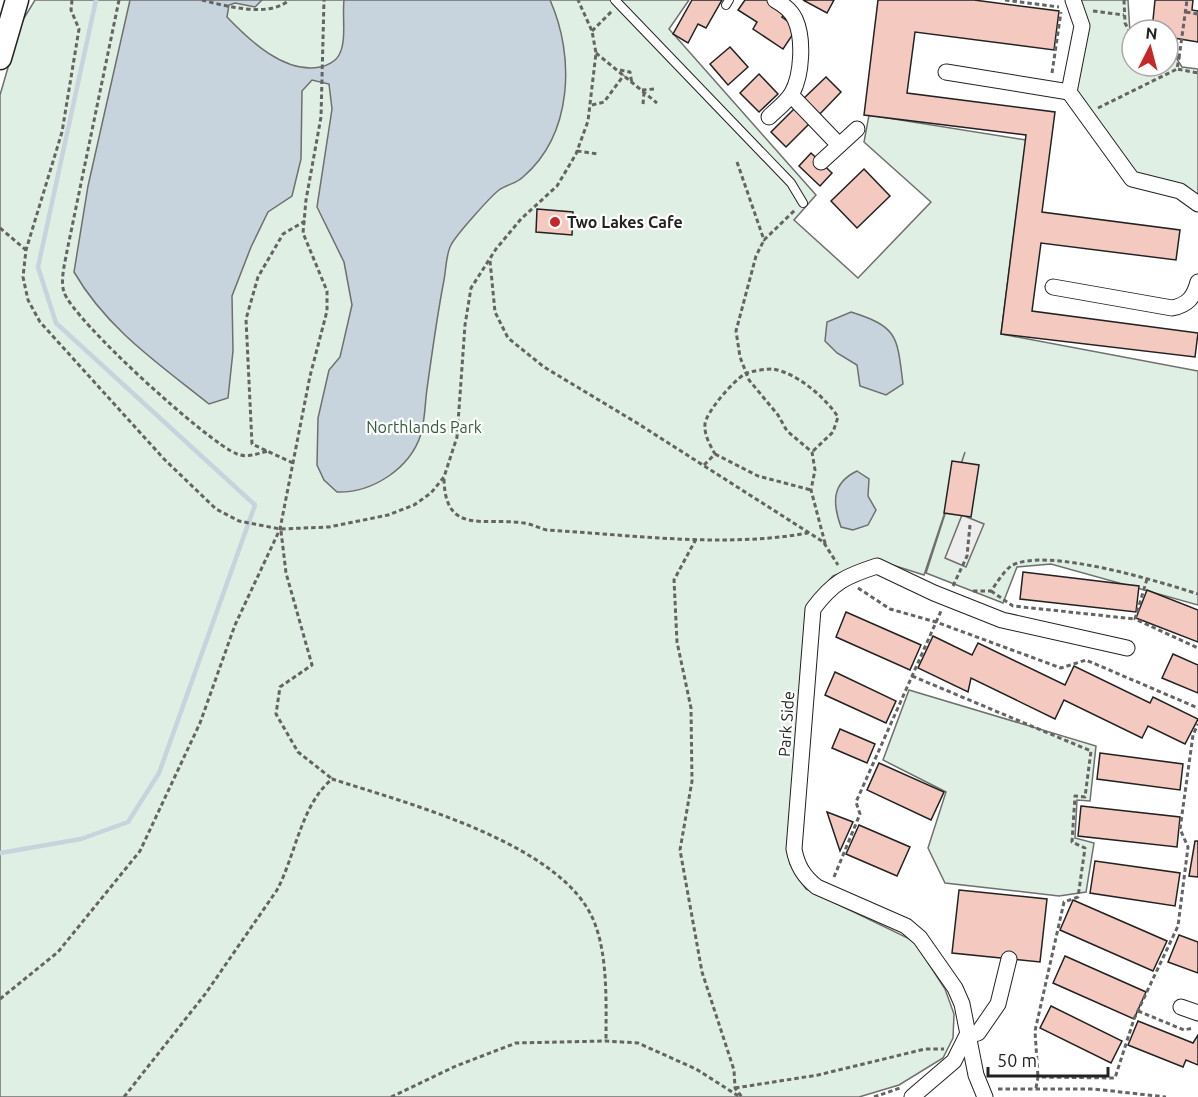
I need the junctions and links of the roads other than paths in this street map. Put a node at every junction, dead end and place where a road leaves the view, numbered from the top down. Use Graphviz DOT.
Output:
graph roads {
  1 [pos="17,0"];
  2 [pos="775,0"];
  3 [pos="615,4"];
  4 [pos="792,4"];
  5 [pos="1075,4"];
  6 [pos="0,58"];
  7 [pos="946,72"];
  8 [pos="1069,92"];
  9 [pos="791,95"];
  10 [pos="769,117"];
  11 [pos="856,129"];
  12 [pos="839,145"];
  13 [pos="821,162"];
  14 [pos="802,203"];
  15 [pos="1198,204"];
  16 [pos="1198,282"];
  17 [pos="1053,287"];
  18 [pos="1127,648"];
  19 [pos="1009,959"];
  20 [pos="1181,1006"];
  21 [pos="1198,1013"];
  22 [pos="967,1035"];
  23 [pos="989,1092"];
  24 [pos="912,1097"];
  1 -- 6 [label="main road"];
  2 -- 4 [label="street"];
  3 -- 14 [label="lane"];
  4 -- 9 [label="street"];
  5 -- 8 [label="street"];
  7 -- 8 [label="street"];
  8 -- 15 [label="street"];
  9 -- 10 [label="street"];
  9 -- 12 [label="street"];
  11 -- 12 [label="street"];
  12 -- 13 [label="street"];
  16 -- 17 [label="street"];
  18 -- 22 [label="street, Park Side"];
  19 -- 22 [label="street"];
  20 -- 21 [label="street"];
  22 -- 23 [label="street, Park Side"];
  22 -- 24 [label="street"];
}
